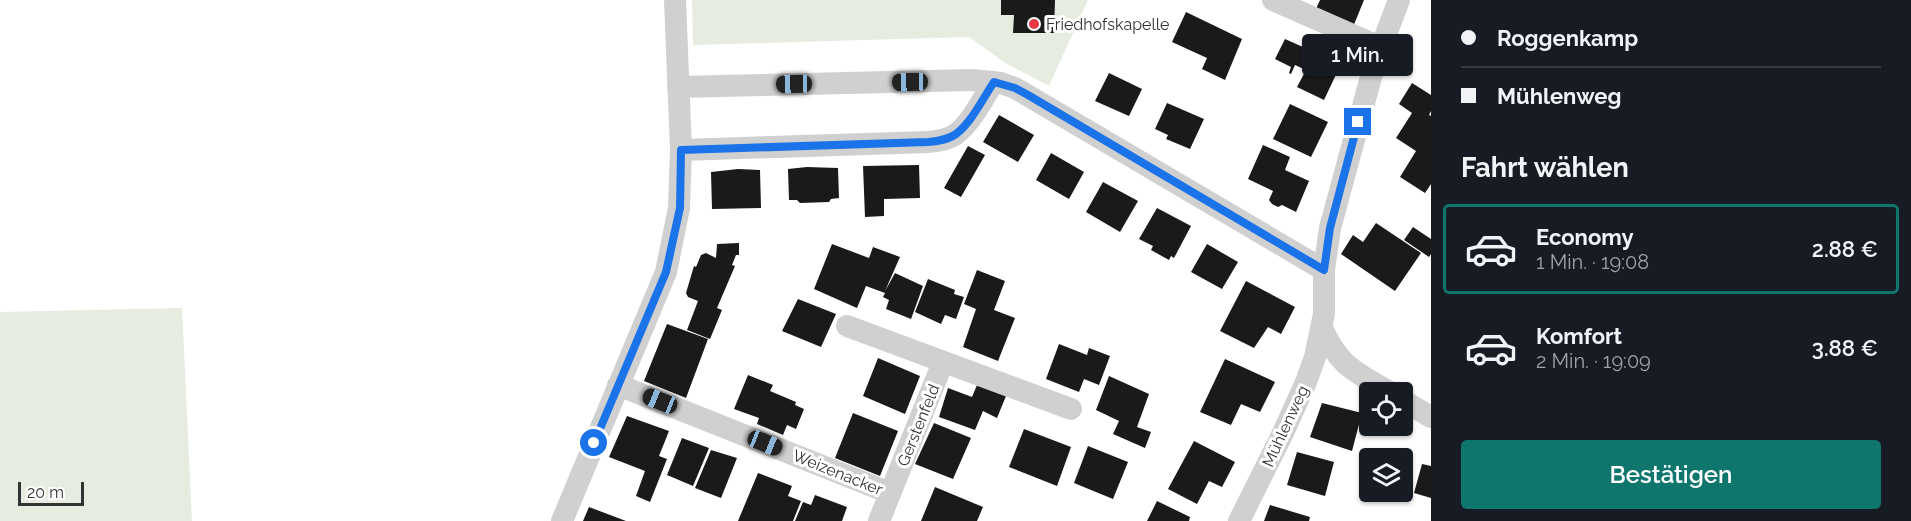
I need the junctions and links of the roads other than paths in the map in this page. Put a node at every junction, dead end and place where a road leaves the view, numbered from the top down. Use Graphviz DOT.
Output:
graph roads {
  1 [pos="675,0"];
  2 [pos="1273,0"];
  3 [pos="1399,0"];
  4 [pos="1380,47"];
  5 [pos="994,82"];
  6 [pos="678,87"];
  7 [pos="681,150"];
  8 [pos="1324,270"];
  9 [pos="847,326"];
  10 [pos="1322,328"];
  11 [pos="944,362"];
  12 [pos="1373,382"];
  13 [pos="618,385"];
  14 [pos="1413,406"];
  15 [pos="1071,409"];
  16 [pos="1431,417"];
  17 [pos="890,493"];
  18 [pos="562,521"];
  19 [pos="879,521"];
  20 [pos="1239,521"];
  1 -- 6 [label="street"];
  2 -- 4 [label="street"];
  3 -- 4 [label="street, Mühlenweg"];
  4 -- 8 [label="street, Mühlenweg"];
  5 -- 6 [label="street"];
  5 -- 7 [label="street"];
  5 -- 8 [label="street"];
  6 -- 7 [label="street"];
  7 -- 13 [label="street"];
  8 -- 10 [label="street, Mühlenweg"];
  9 -- 11 [label="street"];
  10 -- 12 [label="street"];
  10 -- 20 [label="street, Mühlenweg"];
  11 -- 15 [label="street"];
  11 -- 17 [label="street, Gerstenfeld"];
  13 -- 17 [label="street, Weizenacker"];
  13 -- 18 [label="street"];
  14 -- 16 [label="street"];
  17 -- 19 [label="street, Gerstenfeld"];
}
